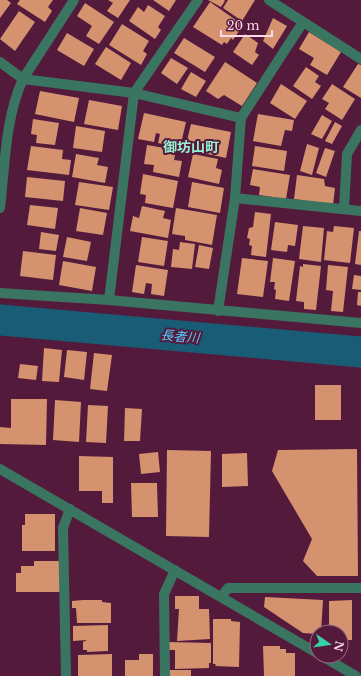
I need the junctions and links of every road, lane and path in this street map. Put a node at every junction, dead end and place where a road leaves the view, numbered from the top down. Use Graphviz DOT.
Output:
graph roads {
  1 [pos="74,0"];
  2 [pos="198,0"];
  3 [pos="269,0"];
  4 [pos="303,22"];
  5 [pos="361,59"];
  6 [pos="0,62"];
  7 [pos="24,79"];
  8 [pos="134,93"];
  9 [pos="241,118"];
  10 [pos="361,130"];
  11 [pos="235,198"];
  12 [pos="0,208"];
  13 [pos="344,209"];
  14 [pos="361,211"];
  15 [pos="0,293"];
  16 [pos="109,300"];
  17 [pos="218,311"];
  18 [pos="361,324"];
  19 [pos="0,469"];
  20 [pos="70,509"];
  21 [pos="174,570"];
  22 [pos="361,588"];
  23 [pos="221,597"];
  24 [pos="309,648"];
  25 [pos="336,664"];
  26 [pos="66,676"];
  27 [pos="165,676"];
  28 [pos="356,676"];
  1 -- 7 [label="street"];
  2 -- 8 [label="street"];
  3 -- 4 [label="street"];
  4 -- 5 [label="street"];
  4 -- 9 [label="street"];
  6 -- 7 [label="street"];
  7 -- 8 [label="street"];
  7 -- 12 [label="street"];
  8 -- 9 [label="street"];
  8 -- 16 [label="street"];
  9 -- 11 [label="street"];
  10 -- 13 [label="street"];
  11 -- 13 [label="street"];
  11 -- 17 [label="street"];
  13 -- 14 [label="street"];
  15 -- 16 [label="street"];
  16 -- 17 [label="street"];
  17 -- 18 [label="street"];
  19 -- 20 [label="street"];
  20 -- 21 [label="street"];
  20 -- 26 [label="street"];
  21 -- 23 [label="street"];
  21 -- 27 [label="street"];
  22 -- 23 [label="street"];
  23 -- 24 [label="street"];
  25 -- 28 [label="street"];
}
